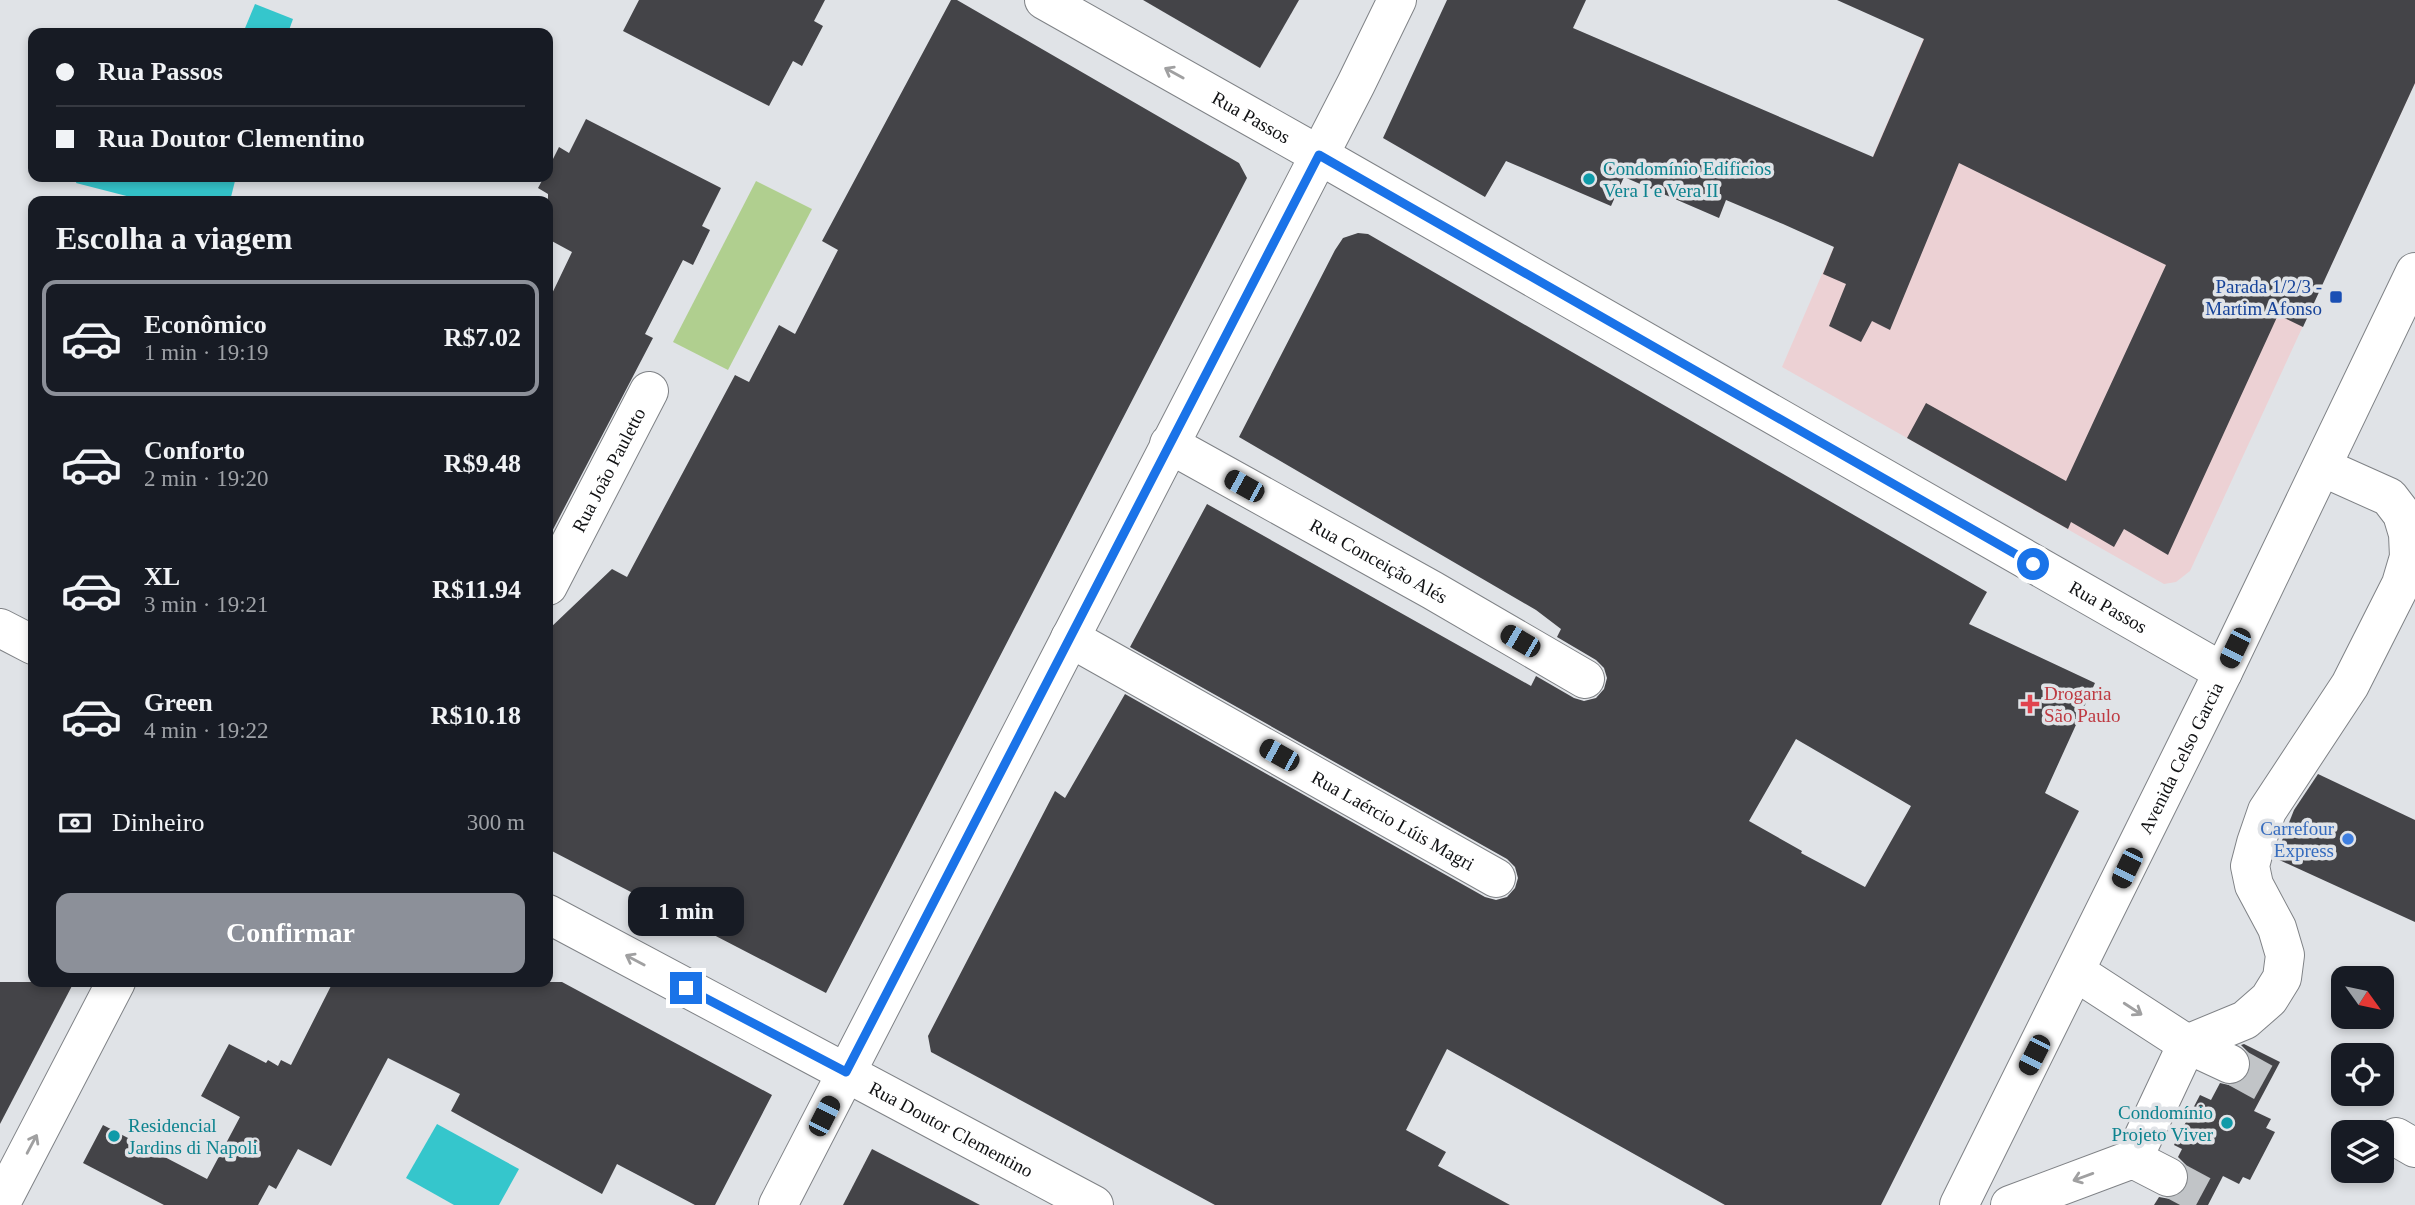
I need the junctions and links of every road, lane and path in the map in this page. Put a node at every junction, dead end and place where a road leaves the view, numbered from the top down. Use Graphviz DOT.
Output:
graph roads {
  1 [pos="1044,0"];
  2 [pos="1397,0"];
  3 [pos="1319,155"];
  4 [pos="2415,272"];
  5 [pos="649,391"];
  6 [pos="1169,444"];
  7 [pos="2322,467"];
  8 [pos="553,576"];
  9 [pos="0,628"];
  10 [pos="1070,638"];
  11 [pos="28,642"];
  12 [pos="2223,672"];
  13 [pos="1586,679"];
  14 [pos="1496,878"];
  15 [pos="553,917"];
  16 [pos="2076,972"];
  17 [pos="113,987"];
  18 [pos="2187,1044"];
  19 [pos="2230,1064"];
  20 [pos="846,1072"];
  21 [pos="2133,1159"];
  22 [pos="2168,1177"];
  23 [pos="1087,1204"];
  24 [pos="0,1205"];
  25 [pos="778,1205"];
  26 [pos="1959,1205"];
  27 [pos="2010,1205"];
  3 -- 1 [label="street, Rua Passos, one-way"];
  2 -- 3 [label="street"];
  3 -- 6 [label="street"];
  3 -- 12 [label="street, Rua Passos"];
  4 -- 7 [label="street, Avenida Celso Garcia"];
  5 -- 8 [label="street, Rua João Pauletto"];
  6 -- 10 [label="street"];
  6 -- 13 [label="street, Rua Conceição Alés"];
  7 -- 12 [label="street, Avenida Celso Garcia"];
  7 -- 18 [label="street"];
  9 -- 11 [label="street"];
  10 -- 14 [label="street, Rua Laércio Lúis Magri"];
  10 -- 20 [label="street"];
  12 -- 16 [label="street, Avenida Celso Garcia"];
  20 -- 15 [label="street, Rua Doutor Clementino, one-way"];
  16 -- 18 [label="street, one-way"];
  16 -- 26 [label="street, Avenida Celso Garcia"];
  24 -- 17 [label="street, one-way"];
  18 -- 19 [label="street"];
  18 -- 21 [label="street"];
  20 -- 23 [label="street, Rua Doutor Clementino"];
  20 -- 25 [label="street"];
  21 -- 22 [label="street"];
  21 -- 27 [label="street, one-way"];
}
